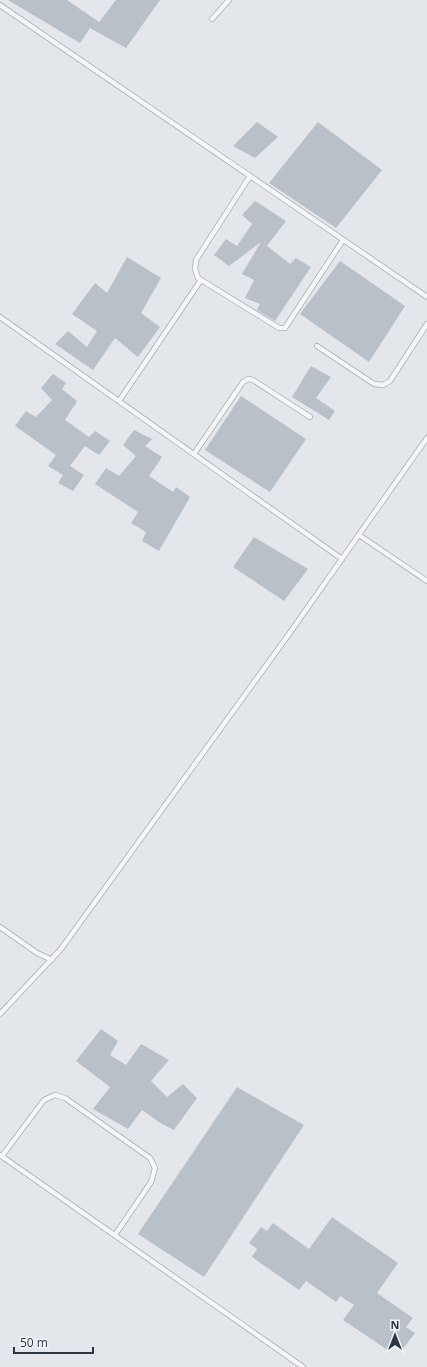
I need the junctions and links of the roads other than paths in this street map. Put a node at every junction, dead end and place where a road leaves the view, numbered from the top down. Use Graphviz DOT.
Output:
graph roads {
  1 [pos="229,0"];
  2 [pos="0,5"];
  3 [pos="212,19"];
  4 [pos="250,176"];
  5 [pos="343,240"];
  6 [pos="201,280"];
  7 [pos="427,297"];
  8 [pos="0,317"];
  9 [pos="427,324"];
  10 [pos="317,346"];
  11 [pos="119,401"];
  12 [pos="310,417"];
  13 [pos="427,438"];
  14 [pos="194,454"];
  15 [pos="359,535"];
  16 [pos="342,559"];
  17 [pos="427,581"];
  18 [pos="0,927"];
  19 [pos="52,960"];
  20 [pos="0,1014"];
  21 [pos="1,1155"];
  22 [pos="115,1235"];
  23 [pos="303,1367"];
  1 -- 3 [label="lane"];
  2 -- 4 [label="lane"];
  4 -- 5 [label="lane"];
  4 -- 6 [label="lane"];
  5 -- 6 [label="lane"];
  5 -- 7 [label="lane"];
  6 -- 11 [label="lane"];
  8 -- 11 [label="lane"];
  9 -- 10 [label="lane"];
  11 -- 14 [label="lane"];
  12 -- 14 [label="lane"];
  13 -- 15 [label="lane"];
  14 -- 16 [label="lane"];
  15 -- 16 [label="lane"];
  15 -- 17 [label="lane"];
  16 -- 19 [label="lane"];
  18 -- 19 [label="lane"];
  19 -- 20 [label="lane"];
  21 -- 22 [label="lane"];
  21 -- 22 [label="lane"];
  22 -- 23 [label="lane"];
}
